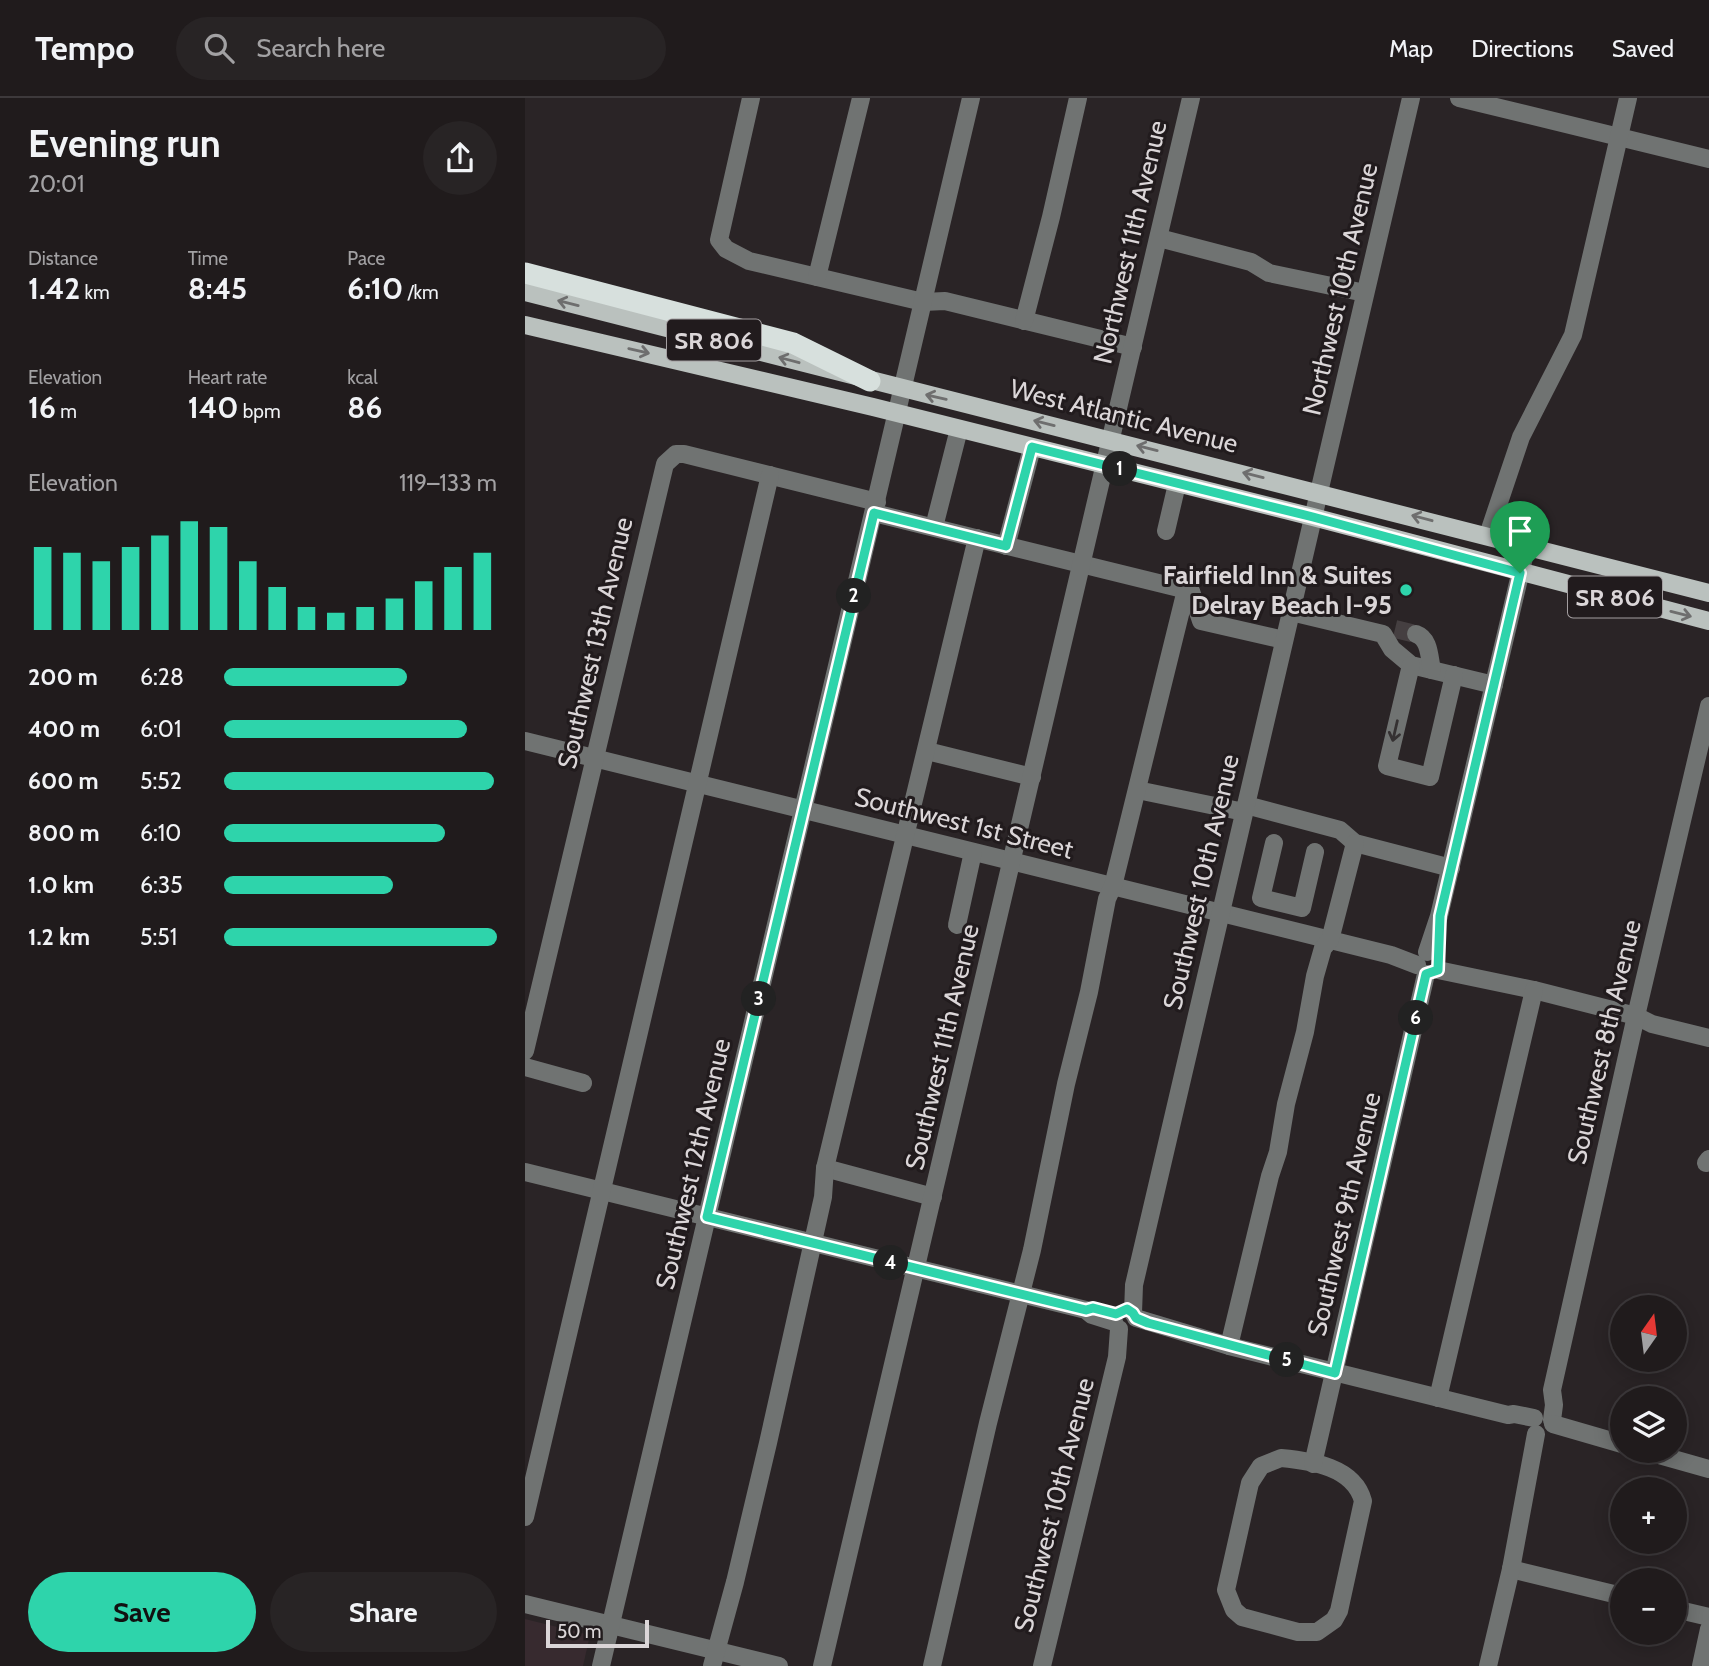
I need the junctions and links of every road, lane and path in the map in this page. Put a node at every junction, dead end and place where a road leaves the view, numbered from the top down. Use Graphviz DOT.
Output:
graph roads {
  1 [pos="751,98"];
  2 [pos="861,98"];
  3 [pos="971,98"];
  4 [pos="1078,98"];
  5 [pos="1191,98"];
  6 [pos="1411,98"];
  7 [pos="1459,98"];
  8 [pos="1628,98"];
  9 [pos="1619,137"];
  10 [pos="1709,159"];
  11 [pos="1159,238"];
  12 [pos="525,258"];
  13 [pos="525,273"];
  14 [pos="817,277"];
  15 [pos="525,292"];
  16 [pos="1366,293"];
  17 [pos="634,301"];
  18 [pos="923,302"];
  19 [pos="1024,321"];
  20 [pos="525,324"];
  21 [pos="1133,347"];
  22 [pos="870,381"];
  23 [pos="902,388"];
  24 [pos="897,413"];
  25 [pos="959,429"];
  26 [pos="1111,439"];
  27 [pos="1032,447"];
  28 [pos="1104,466"];
  29 [pos="770,475"];
  30 [pos="1177,484"];
  31 [pos="1319,491"];
  32 [pos="875,507"];
  33 [pos="1313,517"];
  34 [pos="934,527"];
  35 [pos="1167,531"];
  36 [pos="1488,535"];
  37 [pos="977,538"];
  38 [pos="1527,545"];
  39 [pos="1006,546"];
  40 [pos="1081,565"];
  41 [pos="1520,573"];
  42 [pos="1186,590"];
  43 [pos="1709,593"];
  44 [pos="1291,612"];
  45 [pos="1709,621"];
  46 [pos="1416,634"];
  47 [pos="1284,640"];
  48 [pos="1411,665"];
  49 [pos="1432,670"];
  50 [pos="1454,676"];
  51 [pos="1494,685"];
  52 [pos="1709,706"];
  53 [pos="525,741"];
  54 [pos="927,751"];
  55 [pos="594,758"];
  56 [pos="1032,777"];
  57 [pos="698,783"];
  58 [pos="1147,792"];
  59 [pos="1245,809"];
  60 [pos="803,810"];
  61 [pos="907,836"];
  62 [pos="1274,843"];
  63 [pos="1355,844"];
  64 [pos="973,852"];
  65 [pos="1315,852"];
  66 [pos="1012,862"];
  67 [pos="1451,868"];
  68 [pos="1113,886"];
  69 [pos="1282,903"];
  70 [pos="1221,913"];
  71 [pos="957,925"];
  72 [pos="1277,927"];
  73 [pos="1330,940"];
  74 [pos="1429,962"];
  75 [pos="1534,990"];
  76 [pos="1636,1016"];
  77 [pos="1709,1038"];
  78 [pos="525,1051"];
  79 [pos="525,1067"];
  80 [pos="583,1083"];
  81 [pos="825,1168"];
  82 [pos="525,1172"];
  83 [pos="601,1191"];
  84 [pos="933,1197"];
  85 [pos="707,1217"];
  86 [pos="811,1243"];
  87 [pos="916,1269"];
  88 [pos="1020,1294"];
  89 [pos="1125,1320"];
  90 [pos="1230,1346"];
  91 [pos="1335,1373"];
  92 [pos="1437,1398"];
  93 [pos="1543,1426"];
  94 [pos="1610,1441"];
  95 [pos="1687,1463"];
  96 [pos="1313,1464"];
  97 [pos="1709,1469"];
  98 [pos="525,1517"];
  99 [pos="1511,1569"];
  100 [pos="1610,1593"];
  101 [pos="525,1604"];
  102 [pos="1687,1612"];
  103 [pos="1709,1617"];
  104 [pos="611,1625"];
  105 [pos="1709,1629"];
  106 [pos="714,1658"];
  107 [pos="601,1666"];
  108 [pos="779,1666"];
  109 [pos="822,1666"];
  110 [pos="932,1666"];
  111 [pos="1042,1666"];
  112 [pos="1488,1666"];
  113 [pos="1701,1666"];
  1 -- 14 [label="street"];
  2 -- 14 [label="street"];
  3 -- 18 [label="street, Southwest 12th Avenue"];
  4 -- 19 [label="street"];
  5 -- 11 [label="street, Northwest 11th Avenue"];
  6 -- 16 [label="street, Northwest 10th Avenue"];
  7 -- 9 [label="street"];
  8 -- 9 [label="street"];
  9 -- 10 [label="street"];
  9 -- 36 [label="street"];
  11 -- 16 [label="street"];
  11 -- 21 [label="street, Northwest 11th Avenue"];
  12 -- 17 [label="highway"];
  13 -- 17 [label="highway"];
  14 -- 18 [label="street"];
  22 -- 15 [label="main road, West Atlantic Avenue / SR 806, one-way"];
  16 -- 31 [label="street, Northwest 10th Avenue"];
  17 -- 22 [label="highway"];
  18 -- 19 [label="street"];
  18 -- 23 [label="street, Southwest 12th Avenue"];
  19 -- 21 [label="street"];
  20 -- 24 [label="main road, West Atlantic Avenue / SR 806, one-way"];
  21 -- 26 [label="street, Northwest 11th Avenue"];
  22 -- 23 [label="main road, West Atlantic Avenue / SR 806"];
  23 -- 24 [label="street, Southwest 12th Avenue"];
  26 -- 23 [label="main road, West Atlantic Avenue / SR 806, one-way"];
  24 -- 25 [label="main road, West Atlantic Avenue / SR 806"];
  24 -- 32 [label="street, Southwest 12th Avenue"];
  25 -- 27 [label="main road, West Atlantic Avenue / SR 806"];
  25 -- 34 [label="street"];
  26 -- 28 [label="street, Southwest 11th Avenue"];
  31 -- 26 [label="main road, West Atlantic Avenue / SR 806, one-way"];
  27 -- 28 [label="main road, West Atlantic Avenue / SR 806"];
  27 -- 39 [label="street"];
  28 -- 30 [label="main road, West Atlantic Avenue / SR 806"];
  28 -- 40 [label="street, Southwest 11th Avenue"];
  29 -- 32 [label="street, Southwest 13th Avenue"];
  29 -- 55 [label="street, Southwest 13th Avenue"];
  29 -- 57 [label="street"];
  30 -- 33 [label="main road, West Atlantic Avenue / SR 806"];
  30 -- 35 [label="street"];
  31 -- 33 [label="street, Southwest 10th Avenue"];
  36 -- 31 [label="main road, West Atlantic Avenue / SR 806, one-way"];
  32 -- 34 [label="street, Southwest 13th Avenue"];
  32 -- 60 [label="street, Southwest 12th Avenue"];
  33 -- 41 [label="main road, West Atlantic Avenue / SR 806"];
  33 -- 44 [label="street, Southwest 10th Avenue"];
  34 -- 37 [label="street, Southwest 13th Avenue"];
  36 -- 38 [label="main road, West Atlantic Avenue / SR 806"];
  37 -- 39 [label="street, Southwest 13th Avenue"];
  37 -- 54 [label="street"];
  38 -- 41 [label="street, Southwest 9th Avenue"];
  38 -- 43 [label="main road, West Atlantic Avenue / SR 806"];
  39 -- 40 [label="street, Southwest 13th Avenue"];
  40 -- 42 [label="street, Southwest 13th Avenue"];
  40 -- 56 [label="street, Southwest 11th Avenue"];
  41 -- 45 [label="main road, West Atlantic Avenue / SR 806, one-way"];
  41 -- 51 [label="street, Southwest 9th Avenue"];
  42 -- 47 [label="street"];
  42 -- 68 [label="street"];
  44 -- 47 [label="street, Southwest 10th Avenue"];
  44 -- 48 [label="street"];
  46 -- 49 [label="street"];
  47 -- 59 [label="street, Southwest 10th Avenue"];
  48 -- 49 [label="street"];
  48 -- 50 [label="street, one-way"];
  49 -- 50 [label="street"];
  50 -- 51 [label="street"];
  51 -- 67 [label="street, Southwest 9th Avenue"];
  52 -- 76 [label="street, Southwest 8th Avenue"];
  53 -- 55 [label="street, Southwest 1st Street"];
  54 -- 56 [label="street"];
  54 -- 61 [label="street"];
  55 -- 57 [label="street, Southwest 1st Street"];
  55 -- 78 [label="street, Southwest 13th Avenue"];
  56 -- 66 [label="street, Southwest 11th Avenue"];
  57 -- 60 [label="street, Southwest 1st Street"];
  57 -- 83 [label="street"];
  58 -- 59 [label="street"];
  59 -- 63 [label="street"];
  59 -- 70 [label="street, Southwest 10th Avenue"];
  60 -- 61 [label="street, Southwest 1st Street"];
  60 -- 85 [label="street, Southwest 12th Avenue"];
  61 -- 64 [label="street, Southwest 1st Street"];
  61 -- 81 [label="street"];
  62 -- 69 [label="street"];
  63 -- 67 [label="street"];
  63 -- 73 [label="street"];
  64 -- 66 [label="street, Southwest 1st Street"];
  64 -- 71 [label="street"];
  65 -- 69 [label="street"];
  66 -- 68 [label="street, Southwest 1st Street"];
  66 -- 84 [label="street, Southwest 11th Avenue"];
  67 -- 74 [label="street, Southwest 9th Avenue"];
  68 -- 70 [label="street, Southwest 1st Street"];
  68 -- 88 [label="street"];
  69 -- 72 [label="street"];
  70 -- 72 [label="street, Southwest 1st Street"];
  70 -- 89 [label="street, Southwest 10th Avenue"];
  72 -- 73 [label="street, Southwest 1st Street"];
  73 -- 74 [label="street, Southwest 1st Street"];
  73 -- 90 [label="street"];
  74 -- 75 [label="street, Southwest 1st Street"];
  74 -- 91 [label="street, Southwest 9th Avenue"];
  75 -- 76 [label="street, Southwest 1st Street"];
  75 -- 92 [label="street"];
  76 -- 77 [label="street, Southwest 1st Street"];
  76 -- 93 [label="street, Southwest 8th Avenue"];
  79 -- 80 [label="street"];
  81 -- 84 [label="street"];
  81 -- 86 [label="street"];
  82 -- 83 [label="street"];
  83 -- 85 [label="street"];
  83 -- 98 [label="street"];
  84 -- 87 [label="street, Southwest 11th Avenue"];
  85 -- 86 [label="street"];
  85 -- 104 [label="street, Southwest 12th Avenue"];
  86 -- 87 [label="street"];
  86 -- 106 [label="street"];
  87 -- 88 [label="street"];
  87 -- 109 [label="street, Southwest 11th Avenue"];
  88 -- 89 [label="street"];
  88 -- 110 [label="street"];
  89 -- 90 [label="street"];
  89 -- 111 [label="street, Southwest 10th Avenue"];
  90 -- 91 [label="street"];
  91 -- 92 [label="street"];
  91 -- 96 [label="street, Southwest 9th Avenue"];
  92 -- 93 [label="street"];
  93 -- 94 [label="street"];
  93 -- 99 [label="street, Southwest 8th Avenue"];
  95 -- 97 [label="street"];
  96 -- 96 [label="street"];
  99 -- 100 [label="street"];
  99 -- 112 [label="street, Southwest 8th Avenue"];
  101 -- 104 [label="street"];
  102 -- 103 [label="street"];
  104 -- 106 [label="street"];
  104 -- 107 [label="street, Southwest 12th Avenue"];
  105 -- 113 [label="street"];
  106 -- 108 [label="street"];
}
